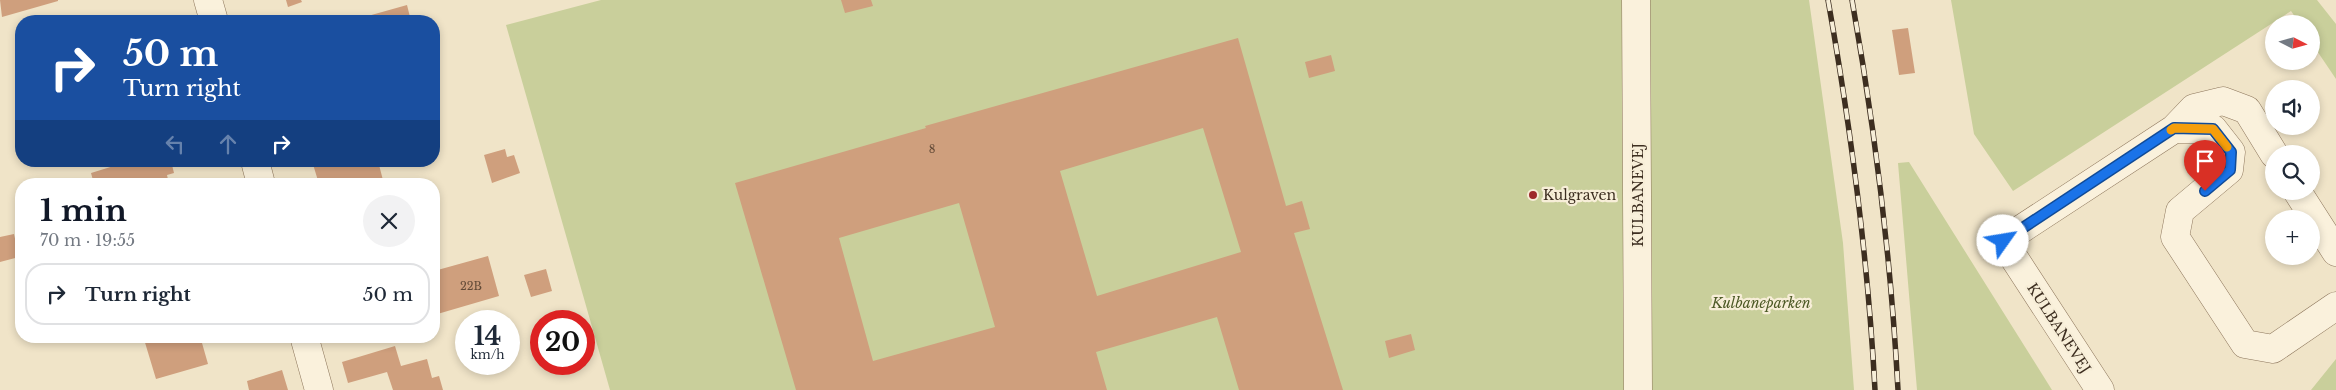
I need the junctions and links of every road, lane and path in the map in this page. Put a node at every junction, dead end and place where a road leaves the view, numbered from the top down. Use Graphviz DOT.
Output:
graph roads {
  1 [pos="208,0"];
  2 [pos="1636,0"];
  3 [pos="212,15"];
  4 [pos="2174,128"];
  5 [pos="2268,145"];
  6 [pos="2303,200"];
  7 [pos="2336,252"];
  8 [pos="2336,306"];
  9 [pos="306,343"];
  10 [pos="319,390"];
  11 [pos="1638,390"];
  12 [pos="2100,390"];
  1 -- 3 [label="street"];
  2 -- 11 [label="street, KULBANEVEJ"];
  4 -- 5 [label="street"];
  4 -- 8 [label="street"];
  4 -- 12 [label="street, KULBANEVEJ"];
  6 -- 7 [label="street"];
  9 -- 10 [label="street"];
}
